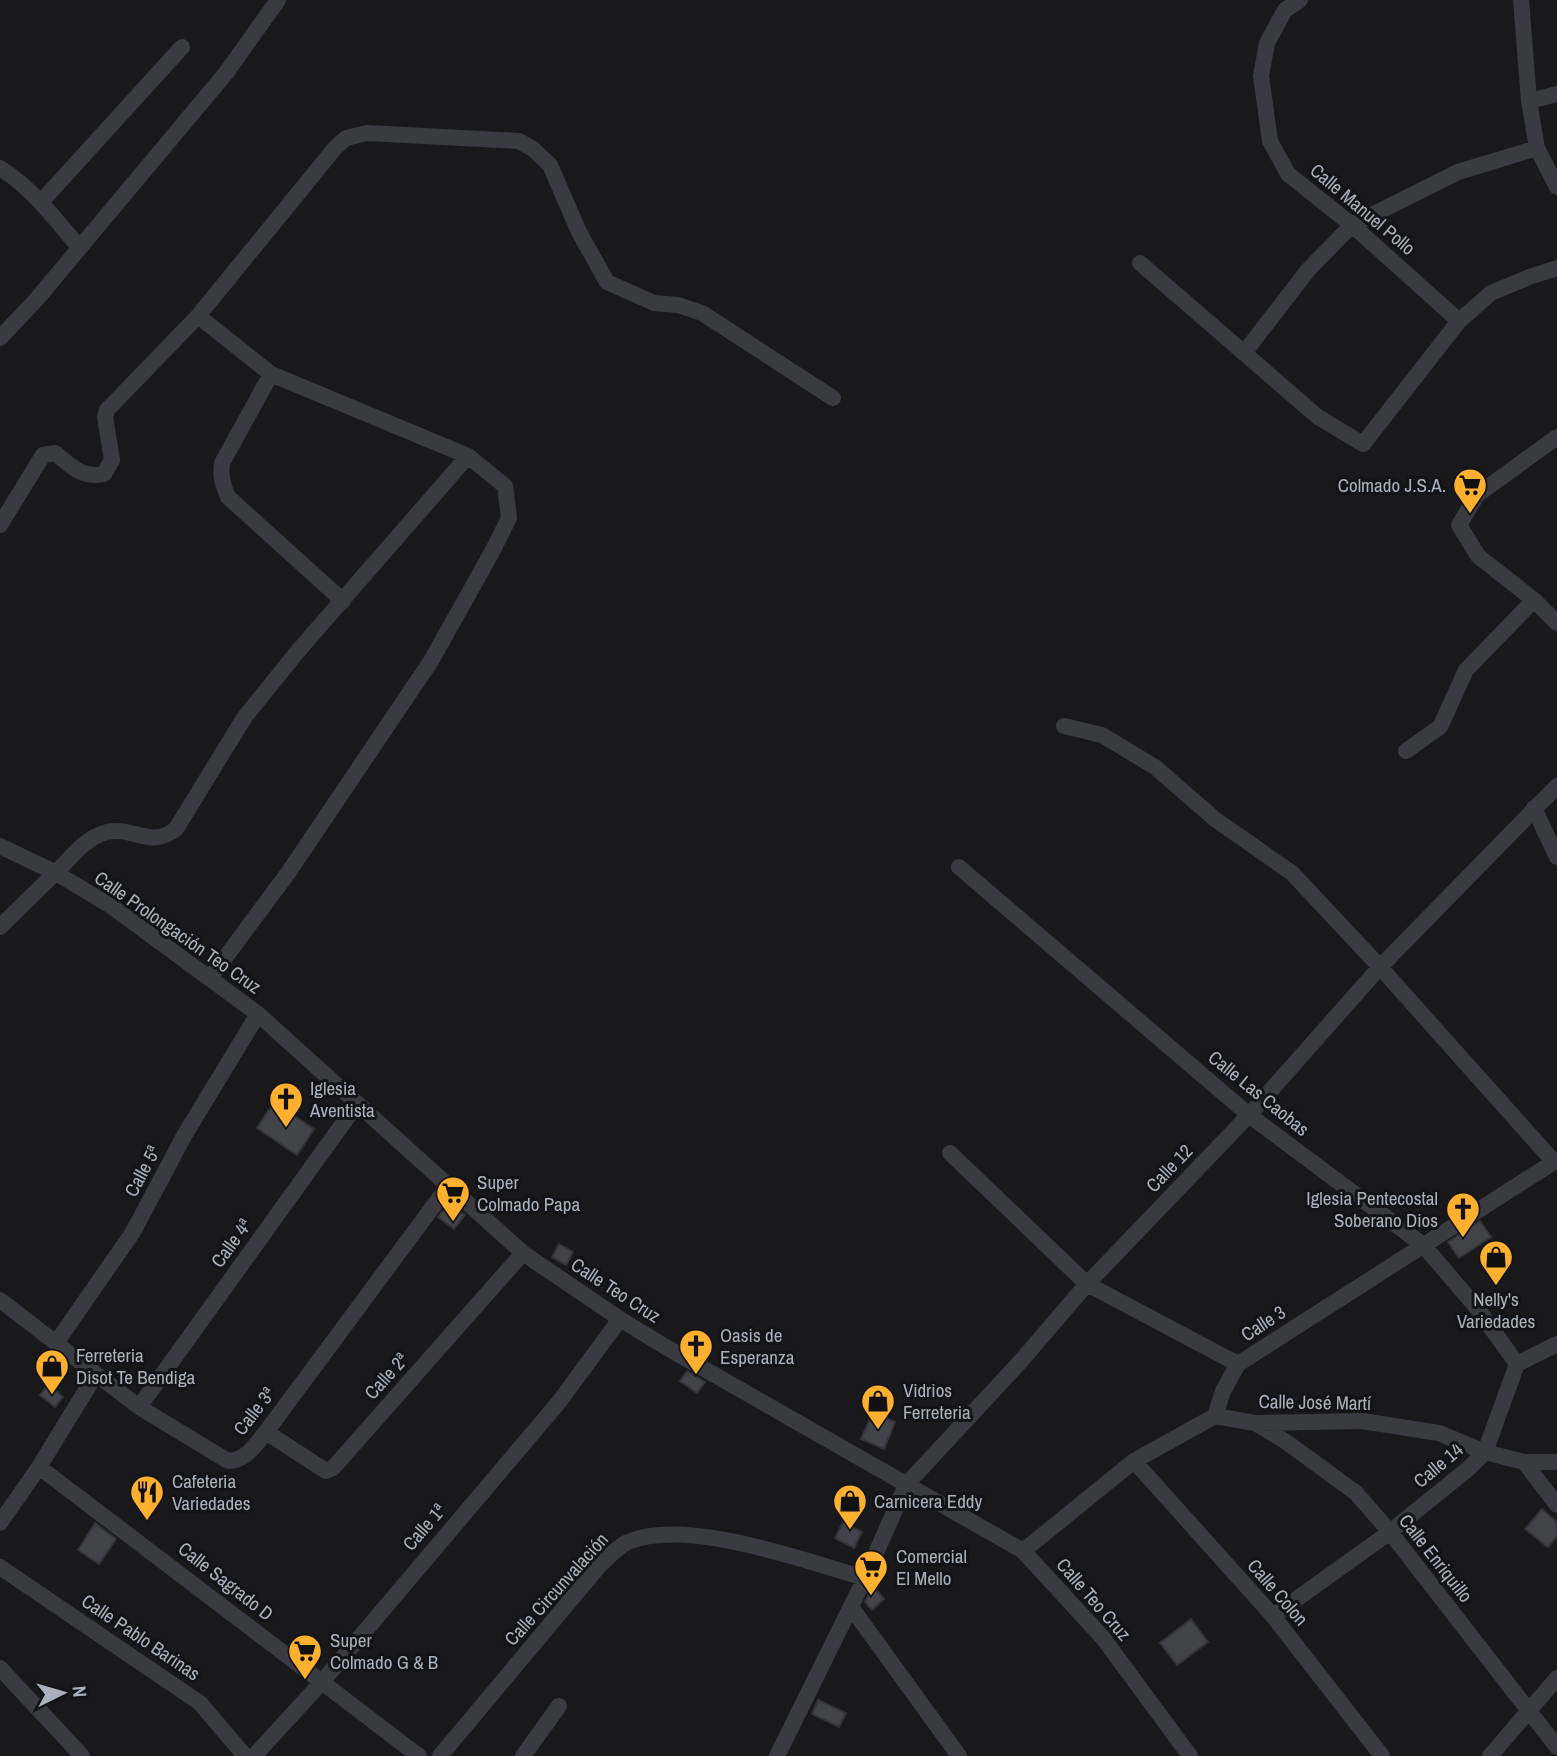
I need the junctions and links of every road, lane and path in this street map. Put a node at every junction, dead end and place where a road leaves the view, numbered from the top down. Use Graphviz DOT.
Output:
graph roads {
  1 [pos="278,0"];
  2 [pos="1300,0"];
  3 [pos="1521,0"];
  4 [pos="181,47"];
  5 [pos="1557,94"];
  6 [pos="1529,101"];
  7 [pos="1537,148"];
  8 [pos="0,168"];
  9 [pos="1557,187"];
  10 [pos="41,202"];
  11 [pos="1352,225"];
  12 [pos="79,247"];
  13 [pos="1140,262"];
  14 [pos="1557,268"];
  15 [pos="198,316"];
  16 [pos="1459,321"];
  17 [pos="0,338"];
  18 [pos="1244,353"];
  19 [pos="271,374"];
  20 [pos="833,398"];
  21 [pos="1557,437"];
  22 [pos="468,456"];
  23 [pos="0,525"];
  24 [pos="1534,600"];
  25 [pos="343,601"];
  26 [pos="1557,623"];
  27 [pos="1064,726"];
  28 [pos="1406,751"];
  29 [pos="1557,786"];
  30 [pos="1534,808"];
  31 [pos="0,846"];
  32 [pos="1557,856"];
  33 [pos="959,867"];
  34 [pos="56,873"];
  35 [pos="0,927"];
  36 [pos="1380,967"];
  37 [pos="210,978"];
  38 [pos="258,1014"];
  39 [pos="357,1104"];
  40 [pos="1249,1115"];
  41 [pos="950,1153"];
  42 [pos="1555,1161"];
  43 [pos="449,1185"];
  44 [pos="1423,1245"];
  45 [pos="523,1253"];
  46 [pos="1087,1284"];
  47 [pos="2,1304"];
  48 [pos="620,1320"];
  49 [pos="56,1343"];
  50 [pos="1557,1344"];
  51 [pos="1238,1364"];
  52 [pos="1517,1364"];
  53 [pos="96,1374"];
  54 [pos="139,1408"];
  55 [pos="1215,1416"];
  56 [pos="1255,1423"];
  57 [pos="266,1432"];
  58 [pos="1485,1452"];
  59 [pos="1134,1461"];
  60 [pos="1524,1462"];
  61 [pos="1557,1462"];
  62 [pos="39,1467"];
  63 [pos="906,1485"];
  64 [pos="1557,1505"];
  65 [pos="0,1523"];
  66 [pos="1390,1532"];
  67 [pos="1023,1551"];
  68 [pos="0,1567"];
  69 [pos="865,1578"];
  70 [pos="851,1607"];
  71 [pos="1273,1616"];
  72 [pos="0,1668"];
  73 [pos="1557,1678"];
  74 [pos="321,1683"];
  75 [pos="559,1706"];
  76 [pos="1529,1711"];
  77 [pos="1557,1747"];
  78 [pos="82,1756"];
  79 [pos="245,1756"];
  80 [pos="254,1756"];
  81 [pos="419,1756"];
  82 [pos="440,1756"];
  83 [pos="523,1756"];
  84 [pos="778,1756"];
  85 [pos="959,1756"];
  86 [pos="1190,1756"];
  87 [pos="1382,1756"];
  88 [pos="1490,1756"];
  1 -- 12 [label="street"];
  2 -- 11 [label="street, Calle Manuel Pollo"];
  3 -- 6 [label="street"];
  4 -- 10 [label="street"];
  5 -- 6 [label="street"];
  6 -- 7 [label="street"];
  7 -- 9 [label="street"];
  7 -- 11 [label="street"];
  8 -- 10 [label="street"];
  10 -- 12 [label="street"];
  11 -- 16 [label="street, Calle Manuel Pollo"];
  11 -- 18 [label="street"];
  12 -- 17 [label="street"];
  13 -- 18 [label="street"];
  14 -- 16 [label="street"];
  15 -- 19 [label="street"];
  15 -- 20 [label="street"];
  15 -- 23 [label="street"];
  16 -- 18 [label="street"];
  19 -- 22 [label="street"];
  19 -- 25 [label="street"];
  21 -- 24 [label="street"];
  22 -- 25 [label="street"];
  22 -- 37 [label="street"];
  24 -- 26 [label="street"];
  24 -- 28 [label="street"];
  25 -- 34 [label="street"];
  27 -- 36 [label="street"];
  29 -- 30 [label="street, Calle 12"];
  30 -- 32 [label="street"];
  30 -- 36 [label="street, Calle 12"];
  31 -- 34 [label="street, Calle Prolongación Teo Cruz"];
  33 -- 40 [label="street, Calle Las Caobas"];
  34 -- 35 [label="street"];
  34 -- 37 [label="street, Calle Prolongación Teo Cruz"];
  36 -- 40 [label="street, Calle 12"];
  36 -- 42 [label="street"];
  37 -- 38 [label="street, Calle Prolongación Teo Cruz"];
  38 -- 39 [label="street, Calle Teo Cruz"];
  38 -- 49 [label="street, Calle 5ª"];
  39 -- 43 [label="street, Calle Teo Cruz"];
  39 -- 54 [label="street, Calle 4ª"];
  40 -- 44 [label="street, Calle Las Caobas"];
  40 -- 46 [label="street, Calle 12"];
  41 -- 46 [label="street"];
  42 -- 44 [label="street, Calle 3"];
  43 -- 45 [label="street, Calle Teo Cruz"];
  43 -- 57 [label="street, Calle 3ª"];
  44 -- 51 [label="street, Calle 3"];
  44 -- 52 [label="street, Calle Las Caobas"];
  45 -- 48 [label="street, Calle Teo Cruz"];
  45 -- 57 [label="street, Calle 2ª"];
  46 -- 51 [label="street"];
  46 -- 63 [label="street, Calle 12"];
  47 -- 49 [label="street, Calle 3ª"];
  48 -- 63 [label="street, Calle Teo Cruz"];
  48 -- 74 [label="street, Calle 1ª"];
  49 -- 53 [label="street, Calle 3ª"];
  50 -- 52 [label="street"];
  51 -- 55 [label="street, Calle 3"];
  52 -- 58 [label="street, Calle 14"];
  53 -- 54 [label="street, Calle 3ª"];
  53 -- 62 [label="street"];
  54 -- 57 [label="street, Calle 3ª"];
  55 -- 56 [label="street, Calle José Martí"];
  55 -- 59 [label="street"];
  56 -- 58 [label="street, Calle José Martí"];
  56 -- 66 [label="street, Calle Enriquillo"];
  58 -- 60 [label="street, Calle José Martí"];
  58 -- 66 [label="street, Calle 14"];
  59 -- 67 [label="street"];
  59 -- 71 [label="street, Calle Colon"];
  60 -- 61 [label="street, Calle José Martí"];
  60 -- 64 [label="street"];
  62 -- 65 [label="street"];
  62 -- 74 [label="street, Calle Sagrado D"];
  63 -- 67 [label="street, Calle Teo Cruz"];
  63 -- 69 [label="street, Calle 12"];
  66 -- 71 [label="street, Calle 14"];
  66 -- 76 [label="street, Calle Enriquillo"];
  67 -- 86 [label="street, Calle Teo Cruz"];
  68 -- 79 [label="street, Calle Pablo Barinas"];
  69 -- 70 [label="street, Calle 12"];
  69 -- 82 [label="street, Calle Circunvalación"];
  70 -- 84 [label="street, Calle 12"];
  70 -- 85 [label="street"];
  71 -- 87 [label="street, Calle Colon"];
  72 -- 78 [label="street"];
  73 -- 76 [label="street"];
  74 -- 80 [label="street, Calle 1ª"];
  74 -- 81 [label="street, Calle Sagrado D"];
  75 -- 83 [label="street"];
  76 -- 77 [label="street, Calle Enriquillo"];
  76 -- 88 [label="street"];
}
